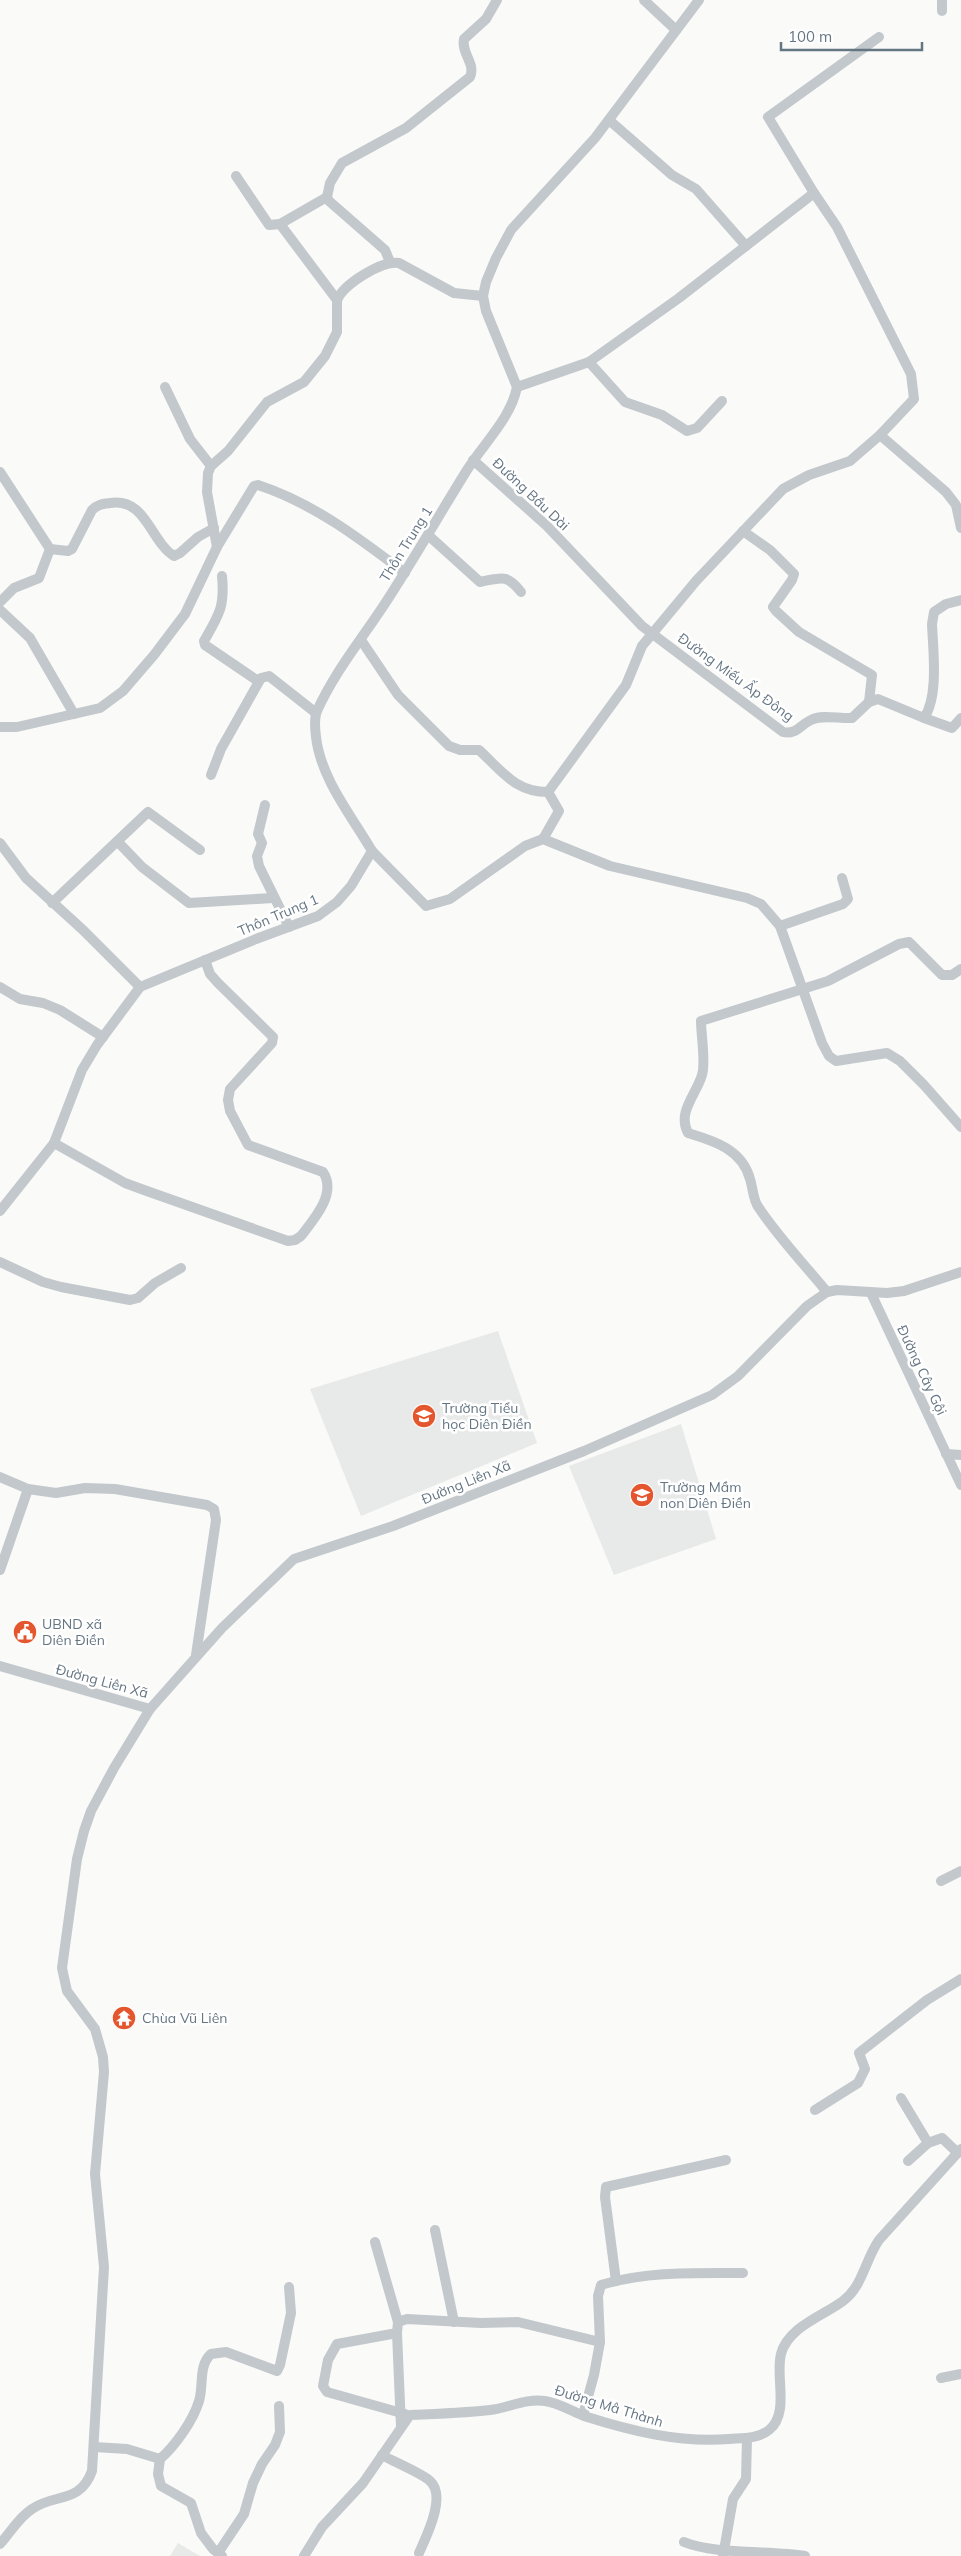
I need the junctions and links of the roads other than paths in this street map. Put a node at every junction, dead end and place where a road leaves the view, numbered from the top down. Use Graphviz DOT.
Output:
graph roads {
  1 [pos="498,0"];
  2 [pos="644,0"];
  3 [pos="699,0"];
  4 [pos="942,0"];
  5 [pos="942,11"];
  6 [pos="676,30"];
  7 [pos="880,37"];
  8 [pos="609,120"];
  9 [pos="236,176"];
  10 [pos="814,193"];
  11 [pos="327,196"];
  12 [pos="280,224"];
  13 [pos="746,246"];
  14 [pos="390,262"];
  15 [pos="483,296"];
  16 [pos="336,300"];
  17 [pos="589,362"];
  18 [pos="165,386"];
  19 [pos="517,387"];
  20 [pos="722,401"];
  21 [pos="880,435"];
  22 [pos="474,460"];
  23 [pos="211,466"];
  24 [pos="0,472"];
  25 [pos="214,528"];
  26 [pos="961,528"];
  27 [pos="743,531"];
  28 [pos="428,535"];
  29 [pos="217,547"];
  30 [pos="50,549"];
  31 [pos="405,573"];
  32 [pos="222,576"];
  33 [pos="521,592"];
  34 [pos="961,600"];
  35 [pos="0,602"];
  36 [pos="0,610"];
  37 [pos="652,633"];
  38 [pos="361,640"];
  39 [pos="258,681"];
  40 [pos="869,702"];
  41 [pos="316,713"];
  42 [pos="74,714"];
  43 [pos="924,718"];
  44 [pos="961,718"];
  45 [pos="0,727"];
  46 [pos="211,775"];
  47 [pos="548,792"];
  48 [pos="264,805"];
  49 [pos="542,839"];
  50 [pos="118,842"];
  51 [pos="0,843"];
  52 [pos="200,850"];
  53 [pos="372,851"];
  54 [pos="842,878"];
  55 [pos="273,898"];
  56 [pos="52,904"];
  57 [pos="780,926"];
  58 [pos="289,927"];
  59 [pos="205,960"];
  60 [pos="961,969"];
  61 [pos="0,987"];
  62 [pos="140,987"];
  63 [pos="803,988"];
  64 [pos="103,1037"];
  65 [pos="960,1121"];
  66 [pos="54,1143"];
  67 [pos="0,1211"];
  68 [pos="0,1262"];
  69 [pos="181,1268"];
  70 [pos="961,1272"];
  71 [pos="827,1292"];
  72 [pos="871,1293"];
  73 [pos="946,1454"];
  74 [pos="961,1455"];
  75 [pos="0,1476"];
  76 [pos="961,1485"];
  77 [pos="28,1489"];
  78 [pos="0,1570"];
  79 [pos="196,1655"];
  80 [pos="0,1666"];
  81 [pos="150,1709"];
  82 [pos="961,1871"];
  83 [pos="941,1881"];
  84 [pos="961,1979"];
  85 [pos="901,2098"];
  86 [pos="815,2110"];
  87 [pos="928,2143"];
  88 [pos="959,2151"];
  89 [pos="726,2160"];
  90 [pos="908,2161"];
  91 [pos="435,2230"];
  92 [pos="376,2242"];
  93 [pos="743,2273"];
  94 [pos="616,2281"];
  95 [pos="289,2287"];
  96 [pos="398,2322"];
  97 [pos="454,2322"];
  98 [pos="397,2333"];
  99 [pos="600,2342"];
  100 [pos="961,2374"];
  101 [pos="941,2378"];
  102 [pos="279,2406"];
  103 [pos="405,2414"];
  104 [pos="583,2415"];
  105 [pos="747,2438"];
  106 [pos="94,2447"];
  107 [pos="382,2455"];
  108 [pos="160,2459"];
  109 [pos="684,2542"];
  110 [pos="0,2544"];
  111 [pos="723,2552"];
  112 [pos="419,2553"];
  113 [pos="220,2555"];
  114 [pos="304,2556"];
  115 [pos="805,2556"];
  1 -- 11 [label="street"];
  2 -- 6 [label="street"];
  3 -- 6 [label="street"];
  4 -- 5 [label="street"];
  6 -- 8 [label="street"];
  7 -- 10 [label="street"];
  8 -- 13 [label="street"];
  8 -- 15 [label="street"];
  9 -- 12 [label="street"];
  10 -- 13 [label="street"];
  10 -- 21 [label="street"];
  11 -- 12 [label="street"];
  11 -- 14 [label="street"];
  12 -- 16 [label="street"];
  13 -- 17 [label="street"];
  14 -- 15 [label="street"];
  14 -- 16 [label="street"];
  15 -- 19 [label="street"];
  16 -- 23 [label="street"];
  17 -- 19 [label="street"];
  17 -- 20 [label="street"];
  18 -- 23 [label="street"];
  19 -- 22 [label="street, Đường Bầu Dài"];
  21 -- 26 [label="street"];
  21 -- 27 [label="street"];
  22 -- 28 [label="street, Thôn Trung 1"];
  22 -- 37 [label="street, Đường Bầu Dài"];
  23 -- 25 [label="street"];
  24 -- 30 [label="street"];
  25 -- 29 [label="street"];
  25 -- 30 [label="street"];
  27 -- 37 [label="street"];
  27 -- 40 [label="street"];
  28 -- 31 [label="street, Thôn Trung 1"];
  28 -- 33 [label="street"];
  29 -- 31 [label="street"];
  29 -- 42 [label="street"];
  30 -- 35 [label="street"];
  31 -- 38 [label="street, Thôn Trung 1"];
  32 -- 39 [label="street"];
  34 -- 43 [label="street"];
  36 -- 42 [label="street"];
  37 -- 40 [label="street, Đường Miếu Ấp Đông"];
  37 -- 47 [label="street"];
  38 -- 41 [label="street, Thôn Trung 1"];
  38 -- 47 [label="street"];
  39 -- 41 [label="street"];
  39 -- 46 [label="street"];
  40 -- 43 [label="street"];
  41 -- 53 [label="street, Thôn Trung 1"];
  42 -- 45 [label="street"];
  43 -- 44 [label="street"];
  47 -- 49 [label="street"];
  48 -- 55 [label="street"];
  49 -- 53 [label="street"];
  49 -- 57 [label="street"];
  50 -- 52 [label="street"];
  50 -- 55 [label="street"];
  50 -- 56 [label="street"];
  51 -- 56 [label="street"];
  53 -- 58 [label="street, Thôn Trung 1"];
  54 -- 57 [label="street"];
  55 -- 58 [label="street"];
  56 -- 62 [label="street"];
  57 -- 63 [label="street"];
  58 -- 59 [label="street, Thôn Trung 1"];
  59 -- 62 [label="street, Thôn Trung 1"];
  59 -- 66 [label="street"];
  60 -- 63 [label="street"];
  61 -- 64 [label="street"];
  62 -- 64 [label="street"];
  63 -- 65 [label="street"];
  63 -- 71 [label="street"];
  64 -- 66 [label="street"];
  66 -- 67 [label="street"];
  68 -- 69 [label="street"];
  70 -- 72 [label="street"];
  71 -- 72 [label="street"];
  71 -- 79 [label="street, Đường Liên Xã"];
  72 -- 73 [label="street, Đường Cây Gội"];
  73 -- 74 [label="street"];
  73 -- 76 [label="street, Đường Cây Gội"];
  75 -- 77 [label="street"];
  77 -- 78 [label="street"];
  77 -- 79 [label="street"];
  79 -- 81 [label="street, Đường Liên Xã"];
  80 -- 81 [label="street, Đường Liên Xã"];
  81 -- 106 [label="street"];
  82 -- 83 [label="street"];
  84 -- 86 [label="street"];
  85 -- 87 [label="street"];
  87 -- 88 [label="street"];
  87 -- 90 [label="street"];
  88 -- 105 [label="street, Đường Mâ Thành"];
  89 -- 94 [label="street"];
  91 -- 97 [label="street"];
  92 -- 96 [label="street"];
  93 -- 94 [label="street"];
  94 -- 99 [label="street"];
  95 -- 108 [label="street"];
  96 -- 97 [label="street"];
  96 -- 98 [label="street"];
  97 -- 99 [label="street"];
  98 -- 103 [label="street"];
  98 -- 103 [label="street, Đường Mâ Thành"];
  99 -- 104 [label="street"];
  100 -- 101 [label="street"];
  102 -- 113 [label="street"];
  103 -- 104 [label="street, Đường Mâ Thành"];
  103 -- 107 [label="street"];
  104 -- 105 [label="street, Đường Mâ Thành"];
  105 -- 111 [label="street"];
  106 -- 108 [label="street"];
  106 -- 110 [label="street"];
  107 -- 112 [label="street"];
  107 -- 114 [label="street"];
  108 -- 113 [label="street"];
  109 -- 111 [label="street"];
  111 -- 115 [label="street"];
}
